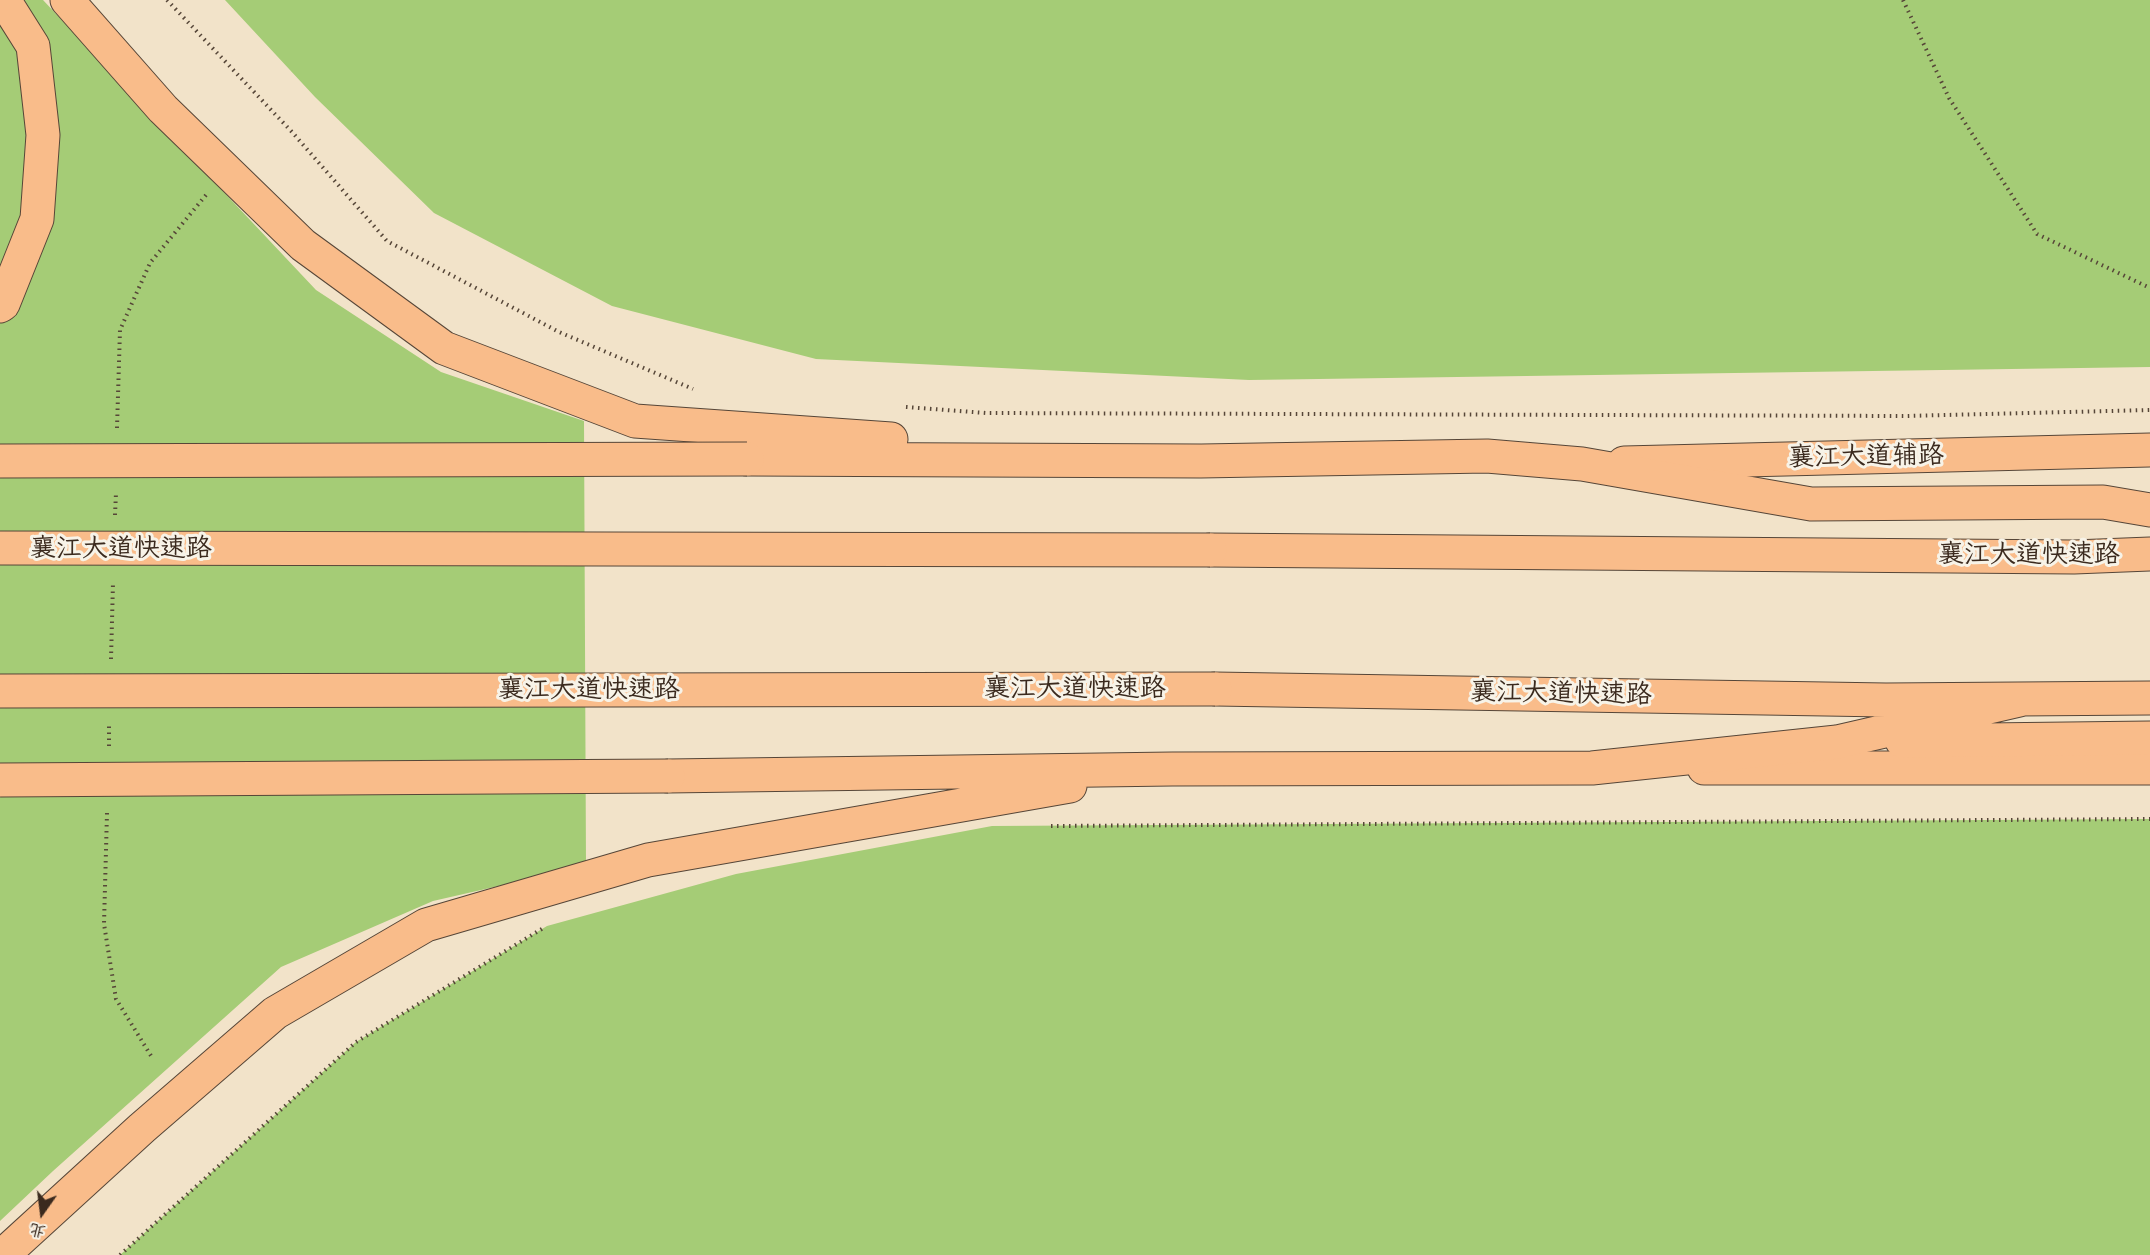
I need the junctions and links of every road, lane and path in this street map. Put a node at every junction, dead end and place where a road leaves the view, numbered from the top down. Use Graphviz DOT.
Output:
graph roads {
  1 [pos="4,0"];
  2 [pos="67,0"];
  3 [pos="167,0"];
  4 [pos="1903,0"];
  5 [pos="207,192"];
  6 [pos="2150,288"];
  7 [pos="0,306"];
  8 [pos="699,392"];
  9 [pos="894,406"];
  10 [pos="2150,410"];
  11 [pos="117,437"];
  12 [pos="2150,450"];
  13 [pos="0,461"];
  14 [pos="1202,461"];
  15 [pos="1582,464"];
  16 [pos="116,484"];
  17 [pos="2103,502"];
  18 [pos="2150,503"];
  19 [pos="2150,510"];
  20 [pos="115,520"];
  21 [pos="0,548"];
  22 [pos="2150,554"];
  23 [pos="113,579"];
  24 [pos="111,663"];
  25 [pos="0,691"];
  26 [pos="2150,698"];
  27 [pos="2024,699"];
  28 [pos="110,722"];
  29 [pos="2150,738"];
  30 [pos="1837,742"];
  31 [pos="108,758"];
  32 [pos="1592,768"];
  33 [pos="2150,768"];
  34 [pos="1172,769"];
  35 [pos="0,780"];
  36 [pos="107,806"];
  37 [pos="2150,819"];
  38 [pos="1040,826"];
  39 [pos="547,926"];
  40 [pos="153,1059"];
  41 [pos="3,1255"];
  42 [pos="120,1255"];
  1 -- 7 [label="main road"];
  2 -- 14 [label="main road"];
  3 -- 8 [label="path"];
  4 -- 6 [label="path"];
  5 -- 11 [label="path"];
  9 -- 10 [label="path"];
  12 -- 15 [label="main road, 襄江大道辅路"];
  13 -- 14 [label="main road, bridge"];
  14 -- 15 [label="main road"];
  15 -- 17 [label="main road"];
  16 -- 20 [label="path"];
  17 -- 18 [label="main road"];
  17 -- 19 [label="main road"];
  21 -- 22 [label="main road, 襄江大道快速路, bridge"];
  23 -- 24 [label="path"];
  25 -- 27 [label="main road, 襄江大道快速路, bridge"];
  26 -- 27 [label="main road, 襄江大道快速路"];
  27 -- 30 [label="main road"];
  28 -- 31 [label="path"];
  29 -- 30 [label="main road"];
  30 -- 32 [label="main road"];
  32 -- 33 [label="main road"];
  32 -- 34 [label="main road"];
  34 -- 35 [label="main road, bridge"];
  34 -- 41 [label="main road"];
  36 -- 40 [label="path"];
  37 -- 38 [label="path"];
  39 -- 42 [label="path"];
}
